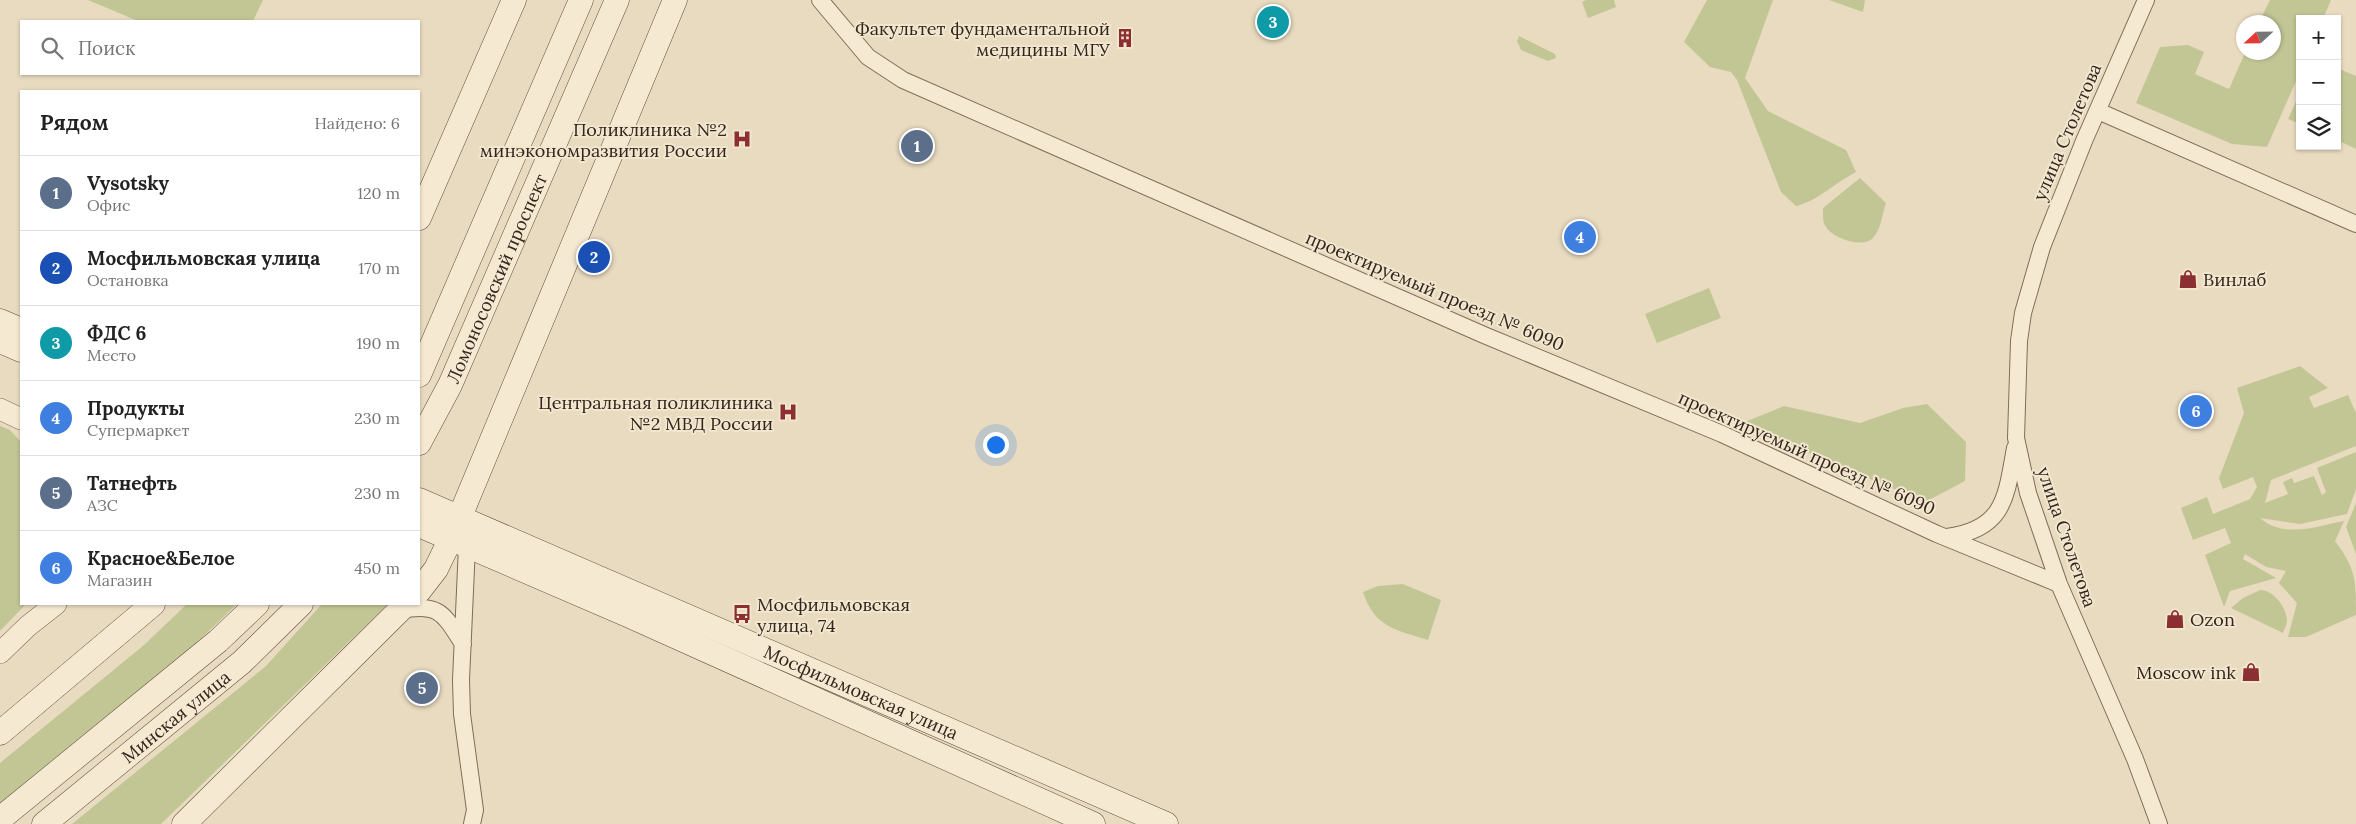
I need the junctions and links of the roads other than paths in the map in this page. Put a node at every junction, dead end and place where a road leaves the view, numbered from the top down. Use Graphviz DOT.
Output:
graph roads {
  1 [pos="514,0"];
  2 [pos="581,0"];
  3 [pos="616,0"];
  4 [pos="675,0"];
  5 [pos="820,0"];
  6 [pos="2146,0"];
  7 [pos="2098,111"];
  8 [pos="420,216"];
  9 [pos="2356,224"];
  10 [pos="0,321"];
  11 [pos="20,330"];
  12 [pos="0,341"];
  13 [pos="20,350"];
  14 [pos="420,373"];
  15 [pos="0,409"];
  16 [pos="20,419"];
  17 [pos="2016,438"];
  18 [pos="420,441"];
  19 [pos="420,500"];
  20 [pos="459,516"];
  21 [pos="420,525"];
  22 [pos="1945,537"];
  23 [pos="459,542"];
  24 [pos="2059,584"];
  25 [pos="420,590"];
  26 [pos="55,605"];
  27 [pos="152,605"];
  28 [pos="256,605"];
  29 [pos="301,605"];
  30 [pos="403,607"];
  31 [pos="463,644"];
  32 [pos="0,653"];
  33 [pos="0,733"];
  34 [pos="0,819"];
  35 [pos="44,824"];
  36 [pos="184,824"];
  37 [pos="472,824"];
  38 [pos="1093,824"];
  39 [pos="1166,824"];
  40 [pos="2159,824"];
  1 -- 8 [label="main road"];
  2 -- 14 [label="main road, Ломоносовский проспект"];
  3 -- 18 [label="main road, Ломоносовский проспект"];
  4 -- 20 [label="main road"];
  5 -- 22 [label="street, проектируемый проезд № 6090"];
  6 -- 7 [label="street, улица Столетова"];
  7 -- 9 [label="street"];
  7 -- 17 [label="street, улица Столетова"];
  10 -- 11 [label="main road"];
  12 -- 13 [label="main road"];
  15 -- 16 [label="street"];
  17 -- 22 [label="street"];
  17 -- 24 [label="street, улица Столетова"];
  19 -- 20 [label="main road, Мосфильмовская улица"];
  20 -- 23 [label="main road"];
  20 -- 39 [label="main road, Мосфильмовская улица"];
  21 -- 23 [label="main road, Мосфильмовская улица"];
  22 -- 24 [label="street, проектируемый проезд № 6090"];
  23 -- 25 [label="main road"];
  23 -- 31 [label="street"];
  23 -- 38 [label="main road, Мосфильмовская улица"];
  24 -- 40 [label="street, улица Столетова"];
  26 -- 32 [label="street"];
  27 -- 33 [label="main road"];
  28 -- 34 [label="main road, Минская улица"];
  29 -- 35 [label="main road, Минская улица"];
  30 -- 31 [label="street"];
  30 -- 36 [label="main road"];
  31 -- 37 [label="street"];
}
